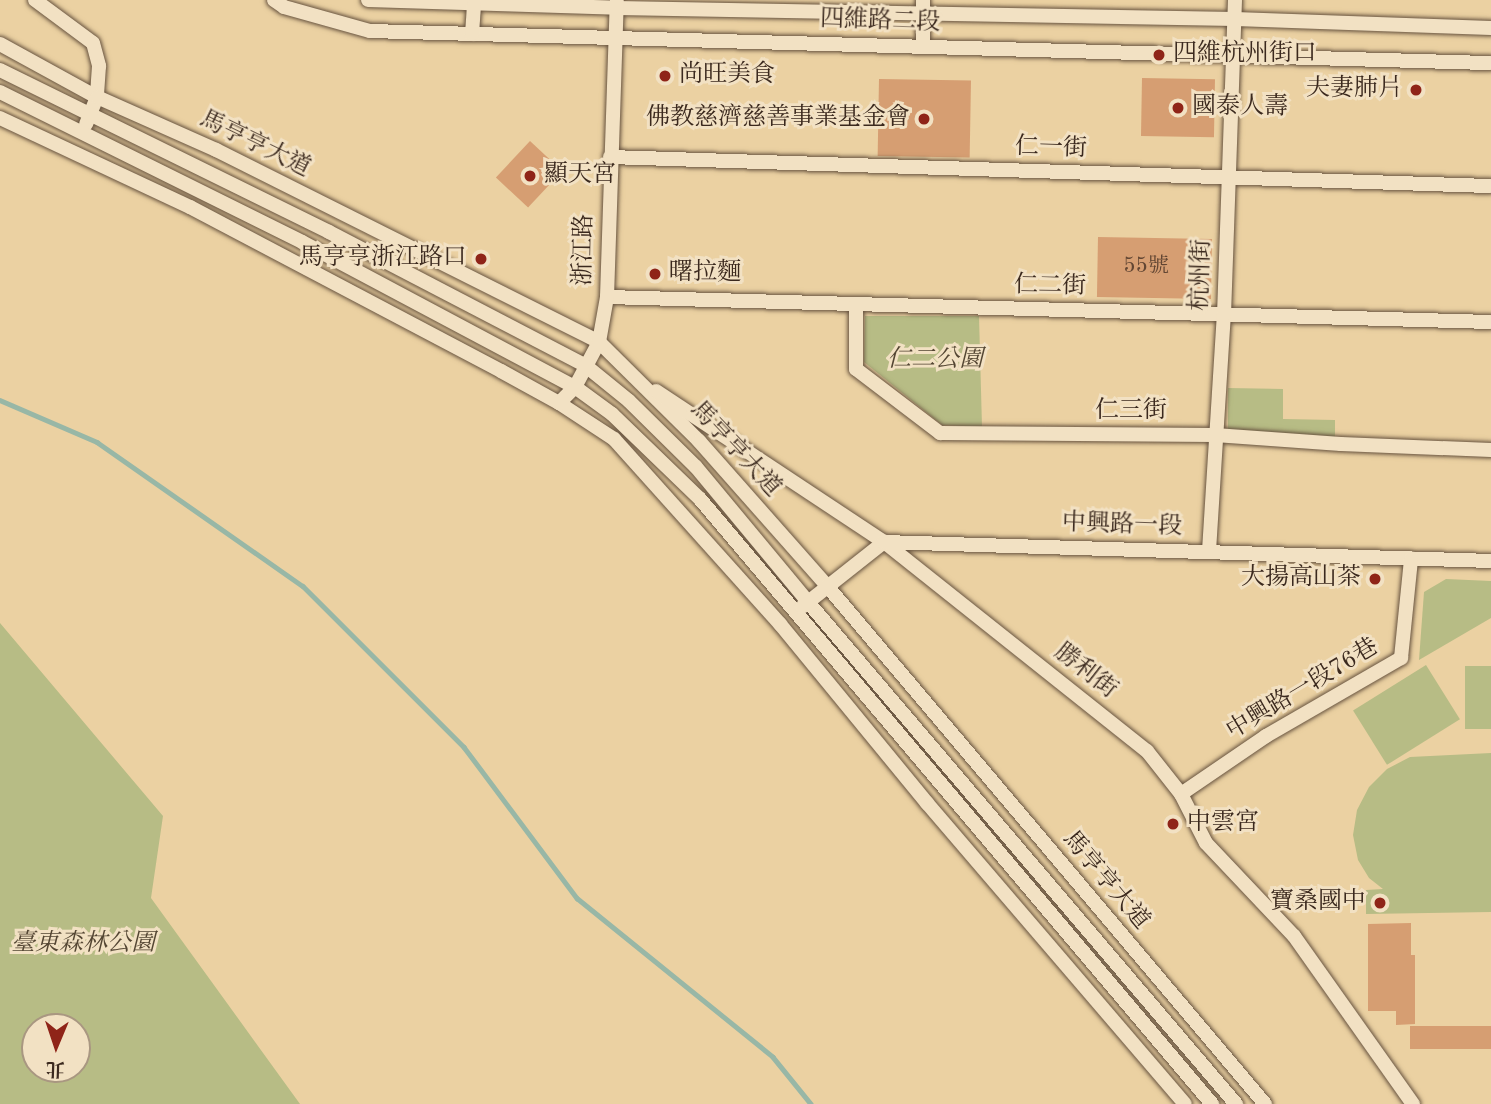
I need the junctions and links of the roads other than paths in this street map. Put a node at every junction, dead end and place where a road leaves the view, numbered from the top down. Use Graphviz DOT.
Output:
graph roads {
  1 [pos="36,0"];
  2 [pos="368,0"];
  3 [pos="1235,0"];
  4 [pos="282,2"];
  5 [pos="474,4"];
  6 [pos="617,4"];
  7 [pos="923,7"];
  8 [pos="1235,19"];
  9 [pos="1491,28"];
  10 [pos="472,34"];
  11 [pos="614,38"];
  12 [pos="0,44"];
  13 [pos="923,46"];
  14 [pos="1234,54"];
  15 [pos="1491,63"];
  16 [pos="0,70"];
  17 [pos="0,92"];
  18 [pos="97,97"];
  19 [pos="90,116"];
  20 [pos="0,118"];
  21 [pos="82,134"];
  22 [pos="216,150"];
  23 [pos="73,152"];
  24 [pos="610,157"];
  25 [pos="207,172"];
  26 [pos="1227,178"];
  27 [pos="1491,186"];
  28 [pos="198,189"];
  29 [pos="190,207"];
  30 [pos="430,258"];
  31 [pos="420,279"];
  32 [pos="607,297"];
  33 [pos="412,300"];
  34 [pos="856,305"];
  35 [pos="1224,315"];
  36 [pos="404,319"];
  37 [pos="1491,322"];
  38 [pos="599,342"];
  39 [pos="586,366"];
  40 [pos="631,376"];
  41 [pos="575,387"];
  42 [pos="559,403"];
  43 [pos="1215,435"];
  44 [pos="1491,450"];
  45 [pos="884,542"];
  46 [pos="1209,551"];
  47 [pos="1411,559"];
  48 [pos="1491,561"];
  49 [pos="828,587"];
  50 [pos="808,602"];
  51 [pos="794,613"];
  52 [pos="780,624"];
  53 [pos="1181,794"];
  54 [pos="1206,1034"];
  55 [pos="1188,1048"];
  56 [pos="1177,1062"];
  57 [pos="1161,1075"];
  58 [pos="1185,1104"];
  59 [pos="1212,1104"];
  60 [pos="1236,1104"];
  61 [pos="1265,1104"];
  62 [pos="1413,1104"];
  1 -- 18 [label="street"];
  2 -- 5 [label="street, 四維路二段"];
  3 -- 8 [label="street, 杭州街"];
  4 -- 10 [label="street, 四維路二段"];
  5 -- 6 [label="street, 四維路二段"];
  5 -- 10 [label="street"];
  6 -- 7 [label="street, 四維路二段"];
  6 -- 11 [label="street, 浙江路"];
  7 -- 8 [label="street, 四維路二段"];
  7 -- 13 [label="street"];
  8 -- 9 [label="street, 四維路二段"];
  8 -- 14 [label="street, 杭州街"];
  10 -- 11 [label="street, 四維路二段"];
  11 -- 13 [label="street, 四維路二段"];
  11 -- 24 [label="street, 浙江路"];
  12 -- 18 [label="street, 馬亨亨大道"];
  13 -- 14 [label="street, 四維路二段"];
  14 -- 15 [label="street, 四維路二段"];
  14 -- 26 [label="street, 杭州街"];
  16 -- 19 [label="street, 馬亨亨大道"];
  17 -- 21 [label="street"];
  18 -- 19 [label="street"];
  18 -- 22 [label="street, 馬亨亨大道"];
  19 -- 21 [label="street"];
  19 -- 25 [label="street, 馬亨亨大道"];
  20 -- 23 [label="street"];
  21 -- 23 [label="street"];
  21 -- 28 [label="street"];
  22 -- 25 [label="street"];
  22 -- 30 [label="street, 馬亨亨大道"];
  23 -- 29 [label="street"];
  24 -- 26 [label="street, 仁一街"];
  24 -- 32 [label="street, 浙江路"];
  25 -- 31 [label="street, 馬亨亨大道"];
  26 -- 27 [label="street, 仁一街"];
  26 -- 35 [label="street, 杭州街"];
  28 -- 29 [label="street"];
  28 -- 33 [label="street"];
  29 -- 36 [label="street"];
  30 -- 31 [label="street"];
  30 -- 38 [label="street, 馬亨亨大道"];
  31 -- 39 [label="street, 馬亨亨大道"];
  32 -- 34 [label="street, 仁二街"];
  32 -- 38 [label="street, 浙江路"];
  33 -- 36 [label="street"];
  33 -- 41 [label="street"];
  34 -- 35 [label="street, 仁二街"];
  34 -- 43 [label="street, 仁三街"];
  35 -- 37 [label="street, 仁二街"];
  35 -- 43 [label="street, 杭州街"];
  36 -- 42 [label="street"];
  38 -- 39 [label="street, 浙江路"];
  38 -- 40 [label="street, 馬亨亨大道"];
  39 -- 41 [label="street, 浙江路"];
  39 -- 50 [label="street, 馬亨亨大道"];
  40 -- 45 [label="street, 勝利街"];
  40 -- 49 [label="street, 馬亨亨大道"];
  41 -- 42 [label="street, 浙江路"];
  41 -- 51 [label="street"];
  42 -- 52 [label="street"];
  43 -- 44 [label="street, 仁三街"];
  43 -- 46 [label="street, 杭州街"];
  45 -- 46 [label="street, 中興路一段"];
  45 -- 49 [label="street"];
  45 -- 53 [label="street, 勝利街"];
  46 -- 47 [label="street, 中興路一段"];
  47 -- 48 [label="street, 中興路一段"];
  47 -- 53 [label="street, 中興路一段76巷"];
  49 -- 50 [label="street"];
  49 -- 54 [label="street, 馬亨亨大道"];
  50 -- 51 [label="street"];
  50 -- 55 [label="street, 馬亨亨大道"];
  51 -- 52 [label="street"];
  51 -- 56 [label="street"];
  52 -- 57 [label="street"];
  53 -- 62 [label="street, 勝利街"];
  54 -- 55 [label="street"];
  54 -- 61 [label="street, 馬亨亨大道"];
  55 -- 60 [label="street, 馬亨亨大道"];
  56 -- 57 [label="street"];
  56 -- 59 [label="street"];
  57 -- 58 [label="street"];
}
